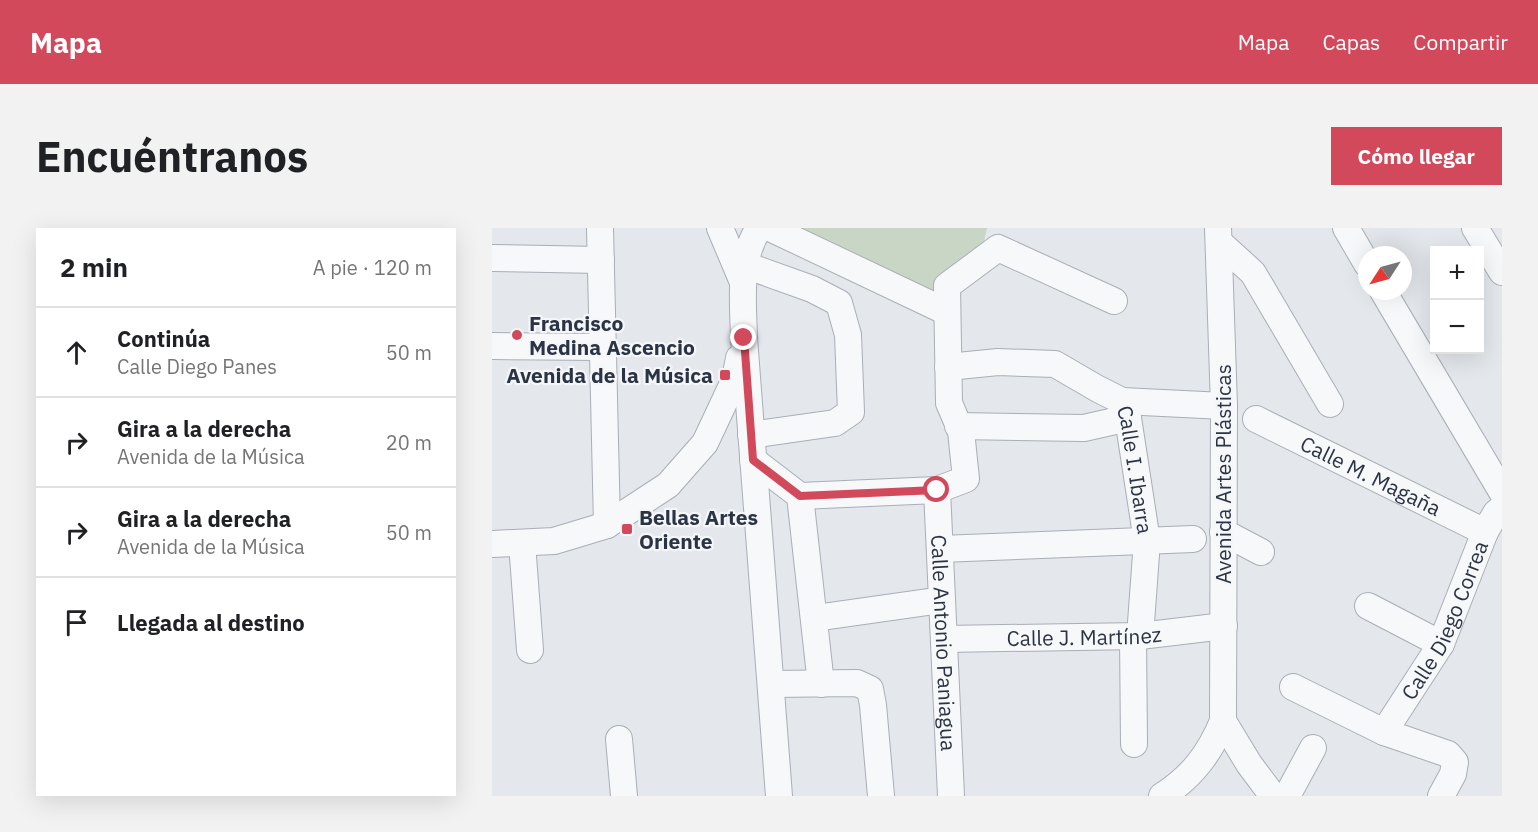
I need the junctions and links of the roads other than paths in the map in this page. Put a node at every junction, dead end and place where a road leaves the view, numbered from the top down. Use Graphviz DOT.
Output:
graph roads {
  1 [pos="600,228"];
  2 [pos="720,228"];
  3 [pos="759,228"];
  4 [pos="770,228"];
  5 [pos="1346,228"];
  6 [pos="1475,228"];
  7 [pos="1219,235"];
  8 [pos="1358,249"];
  9 [pos="492,258"];
  10 [pos="601,260"];
  11 [pos="744,272"];
  12 [pos="1502,272"];
  13 [pos="1388,300"];
  14 [pos="1114,301"];
  15 [pos="947,312"];
  16 [pos="744,338"];
  17 [pos="492,346"];
  18 [pos="603,347"];
  19 [pos="948,367"];
  20 [pos="1330,404"];
  21 [pos="1224,406"];
  22 [pos="1125,409"];
  23 [pos="1256,419"];
  24 [pos="956,420"];
  25 [pos="751,435"];
  26 [pos="753,460"];
  27 [pos="937,490"];
  28 [pos="1502,492"];
  29 [pos="800,496"];
  30 [pos="1502,508"];
  31 [pos="607,525"];
  32 [pos="1223,532"];
  33 [pos="1485,532"];
  34 [pos="1193,539"];
  35 [pos="1147,541"];
  36 [pos="522,543"];
  37 [pos="492,544"];
  38 [pos="940,549"];
  39 [pos="1261,552"];
  40 [pos="942,600"];
  41 [pos="1368,606"];
  42 [pos="815,618"];
  43 [pos="1224,627"];
  44 [pos="1136,636"];
  45 [pos="944,639"];
  46 [pos="1441,644"];
  47 [pos="530,650"];
  48 [pos="772,684"];
  49 [pos="821,684"];
  50 [pos="1293,687"];
  51 [pos="1223,721"];
  52 [pos="1384,732"];
  53 [pos="619,739"];
  54 [pos="1134,744"];
  55 [pos="1313,748"];
  56 [pos="624,796"];
  57 [pos="779,796"];
  58 [pos="880,796"];
  59 [pos="951,796"];
  60 [pos="1162,796"];
  61 [pos="1273,796"];
  62 [pos="1287,796"];
  63 [pos="1441,796"];
  1 -- 10 [label="street"];
  2 -- 11 [label="street"];
  3 -- 11 [label="street"];
  4 -- 15 [label="street"];
  5 -- 8 [label="street"];
  6 -- 12 [label="street"];
  7 -- 20 [label="street"];
  7 -- 21 [label="street, Avenida Artes Plásticas"];
  9 -- 10 [label="street"];
  10 -- 18 [label="street"];
  11 -- 16 [label="street"];
  11 -- 25 [label="street"];
  13 -- 28 [label="street"];
  14 -- 15 [label="street"];
  15 -- 19 [label="street"];
  16 -- 25 [label="street"];
  16 -- 31 [label="street"];
  17 -- 18 [label="street"];
  18 -- 31 [label="street"];
  19 -- 22 [label="street, Calle I. Ibarra"];
  19 -- 24 [label="street"];
  21 -- 22 [label="street"];
  21 -- 32 [label="street, Avenida Artes Plásticas"];
  22 -- 24 [label="street"];
  22 -- 35 [label="street, Calle I. Ibarra"];
  23 -- 33 [label="street, Calle M. Magaña"];
  24 -- 27 [label="street"];
  25 -- 26 [label="street"];
  26 -- 29 [label="street"];
  26 -- 48 [label="street"];
  27 -- 29 [label="street"];
  27 -- 38 [label="street, Calle Antonio Paniagua"];
  29 -- 42 [label="street"];
  30 -- 33 [label="street, Calle Diego Correa"];
  31 -- 36 [label="street"];
  32 -- 39 [label="street"];
  32 -- 43 [label="street, Avenida Artes Plásticas"];
  33 -- 46 [label="street, Calle Diego Correa"];
  34 -- 35 [label="street"];
  35 -- 38 [label="street"];
  35 -- 44 [label="street, Calle I. Ibarra"];
  36 -- 37 [label="street"];
  36 -- 47 [label="street"];
  38 -- 40 [label="street, Calle Antonio Paniagua"];
  40 -- 42 [label="street"];
  40 -- 45 [label="street, Calle Antonio Paniagua"];
  41 -- 46 [label="street"];
  42 -- 49 [label="street"];
  43 -- 44 [label="street, Calle J. Martínez"];
  43 -- 51 [label="street, Avenida Artes Plásticas"];
  44 -- 45 [label="street, Calle J. Martínez"];
  44 -- 54 [label="street, Calle I. Ibarra"];
  45 -- 59 [label="street, Calle Antonio Paniagua"];
  46 -- 52 [label="street, Calle Diego Correa"];
  48 -- 49 [label="street"];
  48 -- 57 [label="street"];
  49 -- 58 [label="street"];
  50 -- 52 [label="street"];
  51 -- 60 [label="street, Avenida Artes Plásticas"];
  51 -- 61 [label="street"];
  52 -- 63 [label="street"];
  53 -- 56 [label="street"];
  55 -- 62 [label="street"];
}
